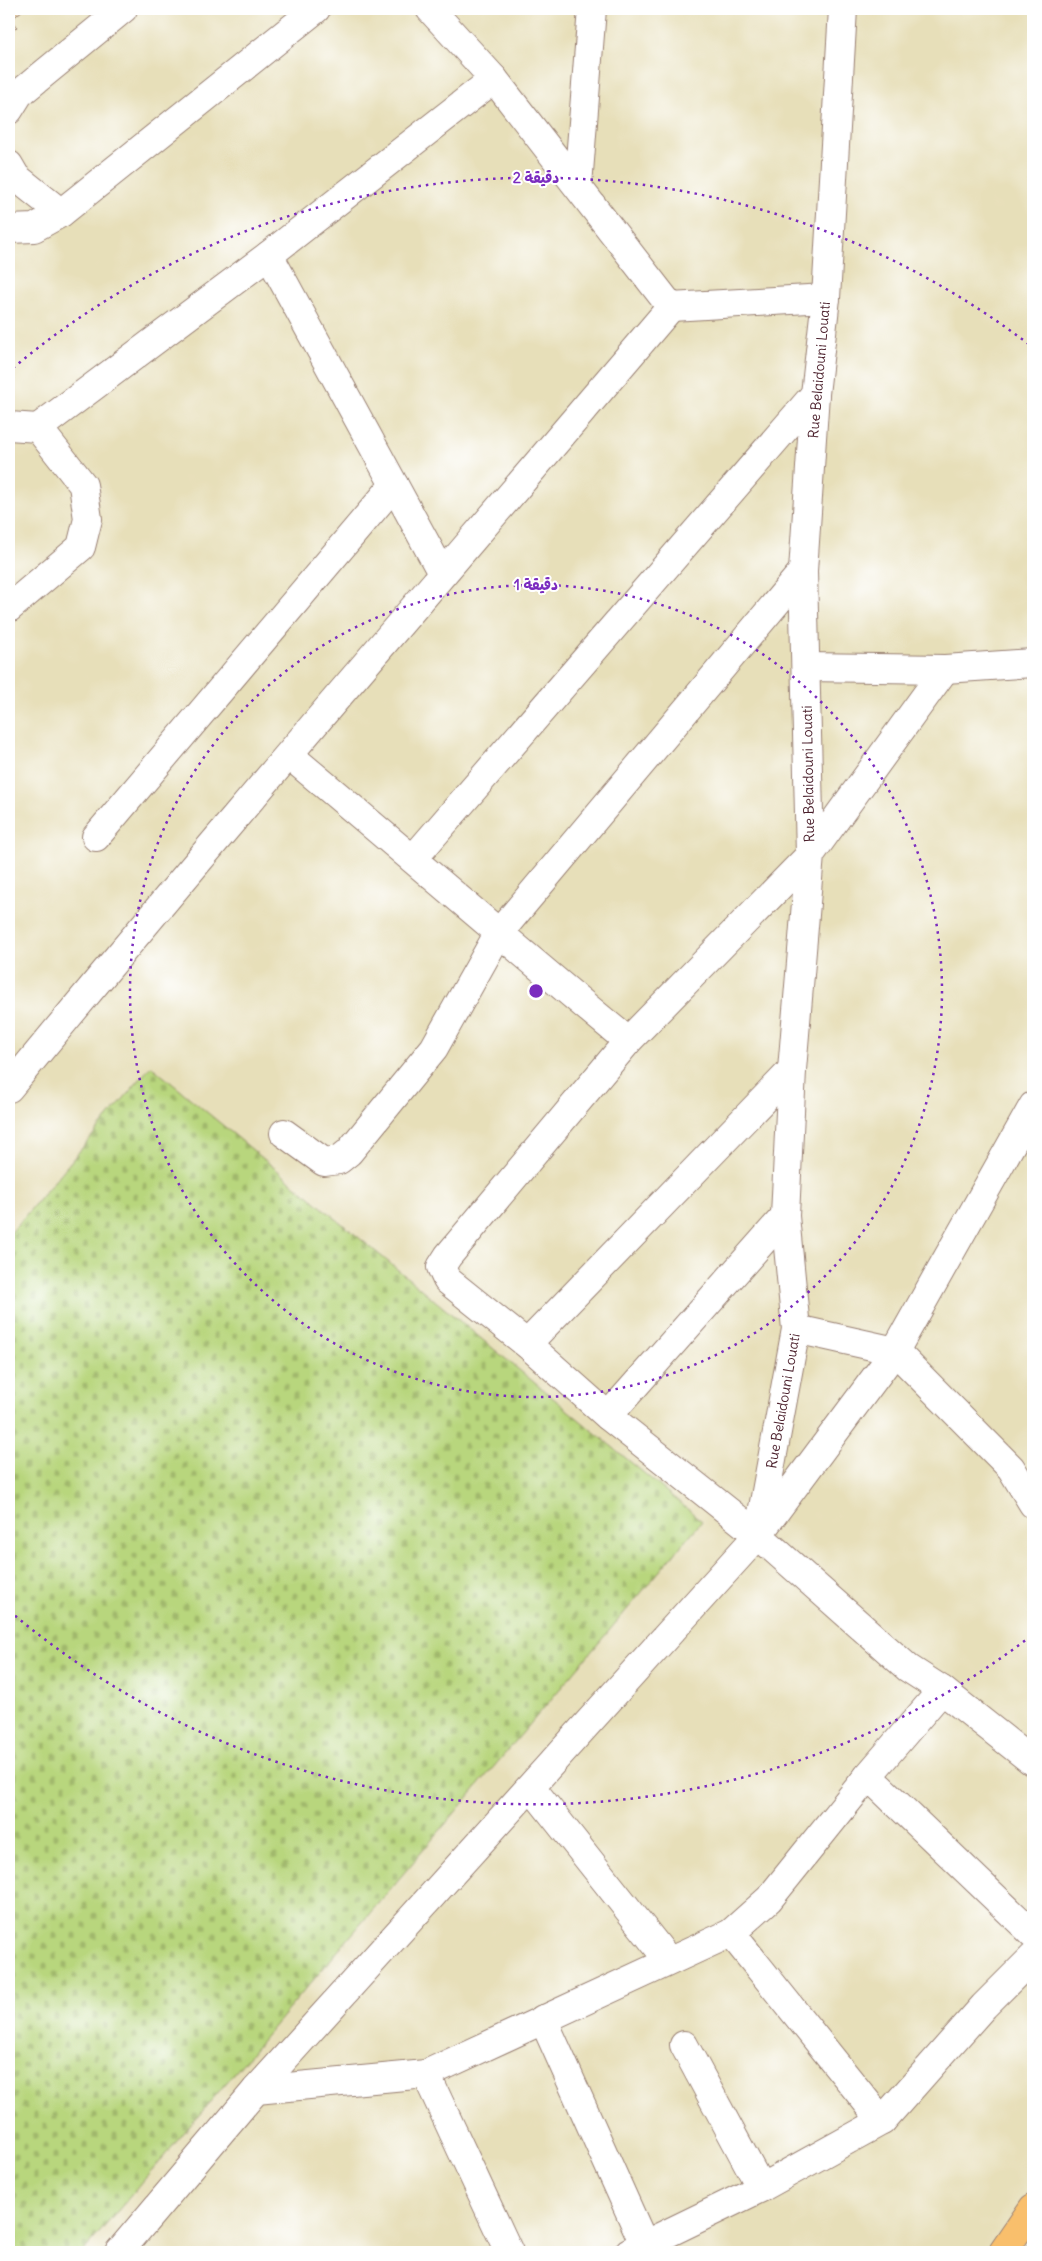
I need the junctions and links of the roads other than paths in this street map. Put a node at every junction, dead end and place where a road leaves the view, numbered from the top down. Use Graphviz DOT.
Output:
graph roads {
  1 [pos="122,9"];
  2 [pos="316,9"];
  3 [pos="430,9"];
  4 [pos="592,9"];
  5 [pos="843,9"];
  6 [pos="494,79"];
  7 [pos="9,110"];
  8 [pos="9,165"];
  9 [pos="578,185"];
  10 [pos="61,213"];
  11 [pos="9,229"];
  12 [pos="269,255"];
  13 [pos="826,298"];
  14 [pos="672,307"];
  15 [pos="815,394"];
  16 [pos="9,426"];
  17 [pos="38,428"];
  18 [pos="394,485"];
  19 [pos="803,571"];
  20 [pos="442,573"];
  21 [pos="9,608"];
  22 [pos="1033,663"];
  23 [pos="806,667"];
  24 [pos="945,669"];
  25 [pos="289,755"];
  26 [pos="96,837"];
  27 [pos="810,856"];
  28 [pos="413,859"];
  29 [pos="498,934"];
  30 [pos="628,1041"];
  31 [pos="792,1070"];
  32 [pos="9,1088"];
  33 [pos="1033,1106"];
  34 [pos="284,1132"];
  35 [pos="784,1216"];
  36 [pos="796,1329"];
  37 [pos="527,1344"];
  38 [pos="894,1351"];
  39 [pos="608,1416"];
  40 [pos="1033,1504"];
  41 [pos="758,1535"];
  42 [pos="942,1690"];
  43 [pos="1033,1762"];
  44 [pos="868,1776"];
  45 [pos="531,1786"];
  46 [pos="731,1933"];
  47 [pos="1033,1934"];
  48 [pos="1033,1957"];
  49 [pos="669,1961"];
  50 [pos="543,2019"];
  51 [pos="684,2045"];
  52 [pos="426,2074"];
  53 [pos="256,2090"];
  54 [pos="882,2122"];
  55 [pos="761,2188"];
  56 [pos="1033,2208"];
  57 [pos="637,2249"];
  58 [pos="119,2252"];
  59 [pos="509,2252"];
  60 [pos="1003,2252"];
  1 -- 7 [label="street"];
  2 -- 10 [label="street"];
  3 -- 6 [label="street"];
  4 -- 9 [label="street"];
  5 -- 13 [label="street, Rue Belaidouni Louati"];
  6 -- 9 [label="street"];
  6 -- 12 [label="street"];
  8 -- 10 [label="street"];
  9 -- 14 [label="street"];
  10 -- 11 [label="street"];
  12 -- 17 [label="street"];
  12 -- 18 [label="street"];
  13 -- 14 [label="street"];
  13 -- 15 [label="street, Rue Belaidouni Louati"];
  14 -- 20 [label="street"];
  15 -- 19 [label="street, Rue Belaidouni Louati"];
  15 -- 28 [label="street"];
  16 -- 17 [label="street"];
  17 -- 21 [label="street"];
  18 -- 20 [label="street"];
  18 -- 26 [label="street"];
  19 -- 23 [label="street, Rue Belaidouni Louati"];
  19 -- 29 [label="street"];
  20 -- 25 [label="street"];
  22 -- 24 [label="street"];
  23 -- 24 [label="street"];
  23 -- 27 [label="street, Rue Belaidouni Louati"];
  24 -- 27 [label="street"];
  25 -- 28 [label="street"];
  25 -- 32 [label="street"];
  27 -- 30 [label="street"];
  27 -- 31 [label="street, Rue Belaidouni Louati"];
  28 -- 29 [label="street"];
  29 -- 30 [label="street"];
  29 -- 34 [label="street"];
  30 -- 37 [label="street"];
  31 -- 35 [label="street, Rue Belaidouni Louati"];
  31 -- 37 [label="street"];
  33 -- 38 [label="street"];
  35 -- 36 [label="street, Rue Belaidouni Louati"];
  35 -- 39 [label="street"];
  36 -- 38 [label="street"];
  36 -- 41 [label="street, Rue Belaidouni Louati"];
  37 -- 39 [label="street"];
  38 -- 40 [label="street"];
  38 -- 41 [label="street"];
  39 -- 41 [label="street"];
  41 -- 42 [label="street"];
  41 -- 45 [label="street"];
  42 -- 43 [label="street"];
  42 -- 44 [label="street"];
  44 -- 46 [label="street"];
  44 -- 47 [label="street"];
  45 -- 49 [label="street"];
  45 -- 53 [label="street"];
  46 -- 49 [label="street"];
  46 -- 54 [label="street"];
  48 -- 54 [label="street"];
  49 -- 50 [label="street"];
  50 -- 52 [label="street"];
  50 -- 57 [label="street"];
  51 -- 55 [label="street"];
  52 -- 53 [label="street"];
  52 -- 59 [label="street"];
  53 -- 58 [label="street"];
  54 -- 55 [label="street"];
  55 -- 57 [label="street"];
  56 -- 60 [label="main road"];
}
